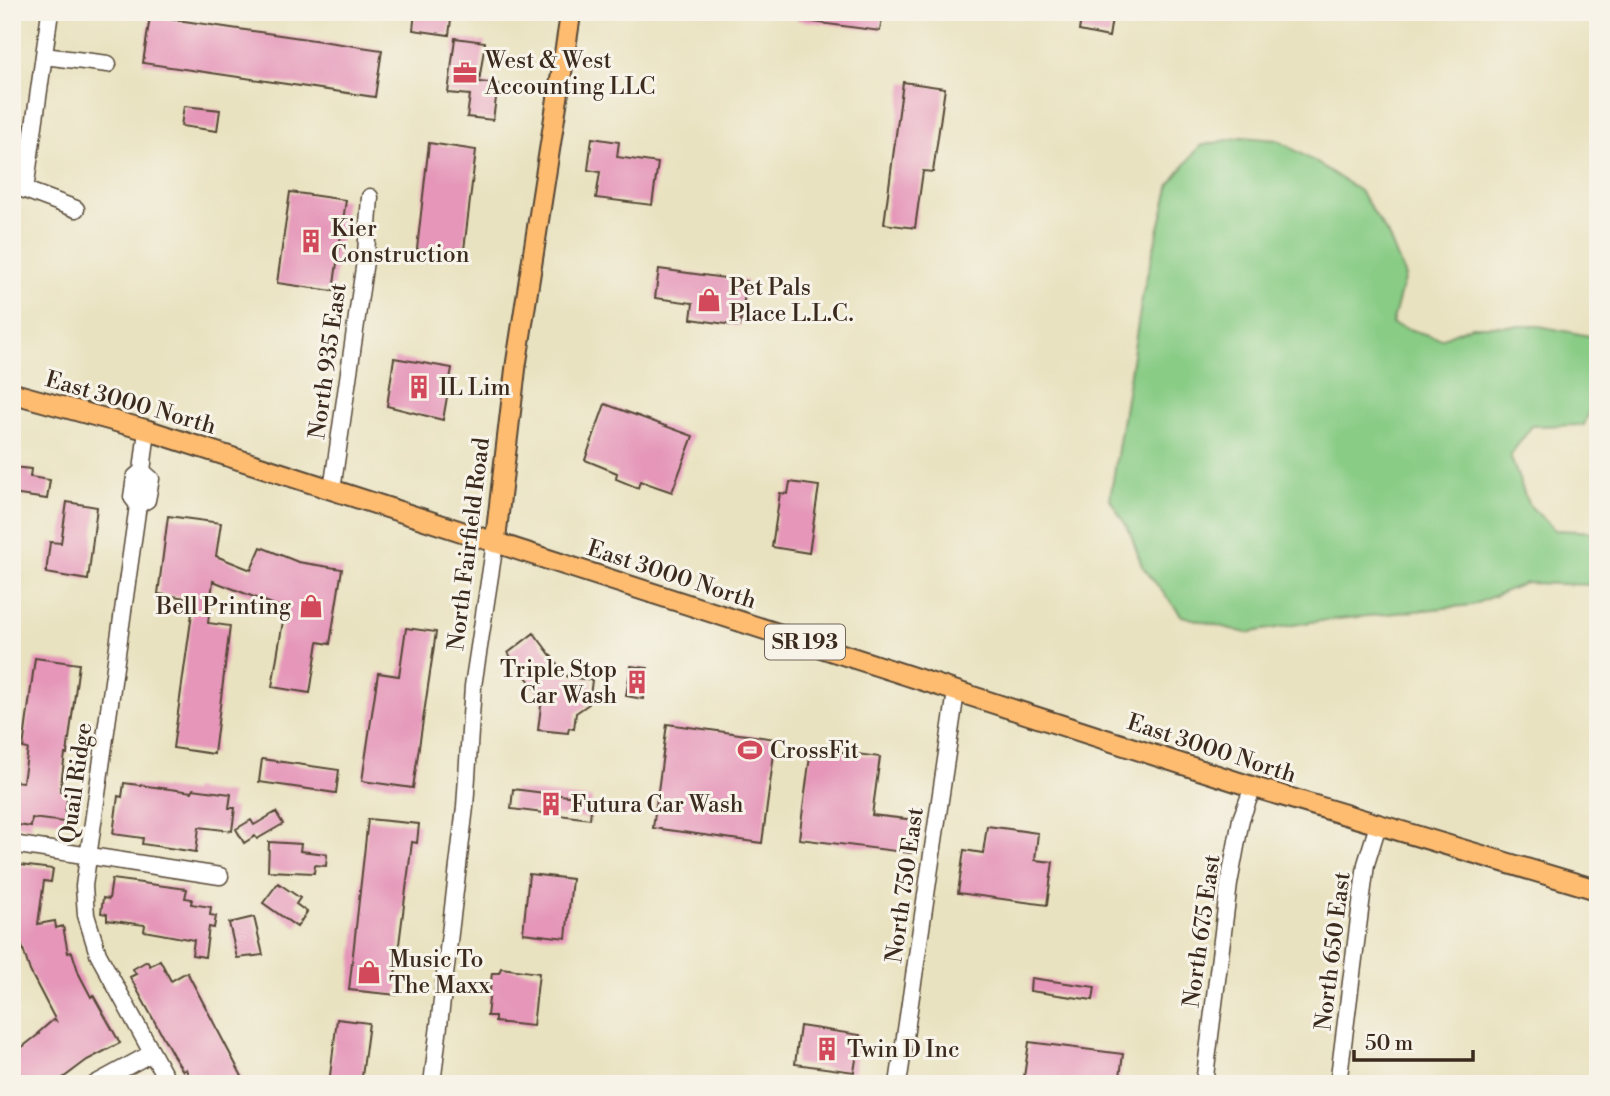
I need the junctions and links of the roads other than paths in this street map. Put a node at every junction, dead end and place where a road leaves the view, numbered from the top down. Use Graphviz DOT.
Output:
graph roads {
  1 [pos="50,12"];
  2 [pos="571,12"];
  3 [pos="44,55"];
  4 [pos="108,64"];
  5 [pos="18,187"];
  6 [pos="370,197"];
  7 [pos="76,209"];
  8 [pos="12,393"];
  9 [pos="147,430"];
  10 [pos="332,490"];
  11 [pos="495,543"];
  12 [pos="956,692"];
  13 [pos="1253,787"];
  14 [pos="1378,825"];
  15 [pos="12,844"];
  16 [pos="87,856"];
  17 [pos="220,876"];
  18 [pos="1598,890"];
  19 [pos="152,1053"];
  20 [pos="95,1084"];
  21 [pos="169,1084"];
  22 [pos="432,1084"];
  23 [pos="898,1084"];
  24 [pos="1204,1084"];
  25 [pos="1338,1084"];
  1 -- 3 [label="street"];
  2 -- 11 [label="main road, North Fairfield Road"];
  3 -- 4 [label="street"];
  3 -- 5 [label="street"];
  5 -- 7 [label="street"];
  6 -- 10 [label="street, North 935 East"];
  8 -- 9 [label="main road, East 3000 North / SR 193"];
  9 -- 10 [label="main road, East 3000 North / SR 193"];
  9 -- 16 [label="street, Quail Ridge"];
  10 -- 11 [label="main road, East 3000 North / SR 193"];
  11 -- 12 [label="main road, East 3000 North / SR 193"];
  11 -- 22 [label="street, North Fairfield Road"];
  12 -- 13 [label="main road, East 3000 North / SR 193"];
  12 -- 23 [label="street, North 750 East"];
  13 -- 14 [label="main road, East 3000 North / SR 193"];
  13 -- 24 [label="street, North 675 East"];
  14 -- 18 [label="main road, East 3000 North / SR 193"];
  14 -- 25 [label="street, North 650 East"];
  15 -- 16 [label="street"];
  16 -- 17 [label="street"];
  16 -- 19 [label="street, Quail Ridge"];
  19 -- 20 [label="street"];
  19 -- 21 [label="street, Quail Ridge"];
}
